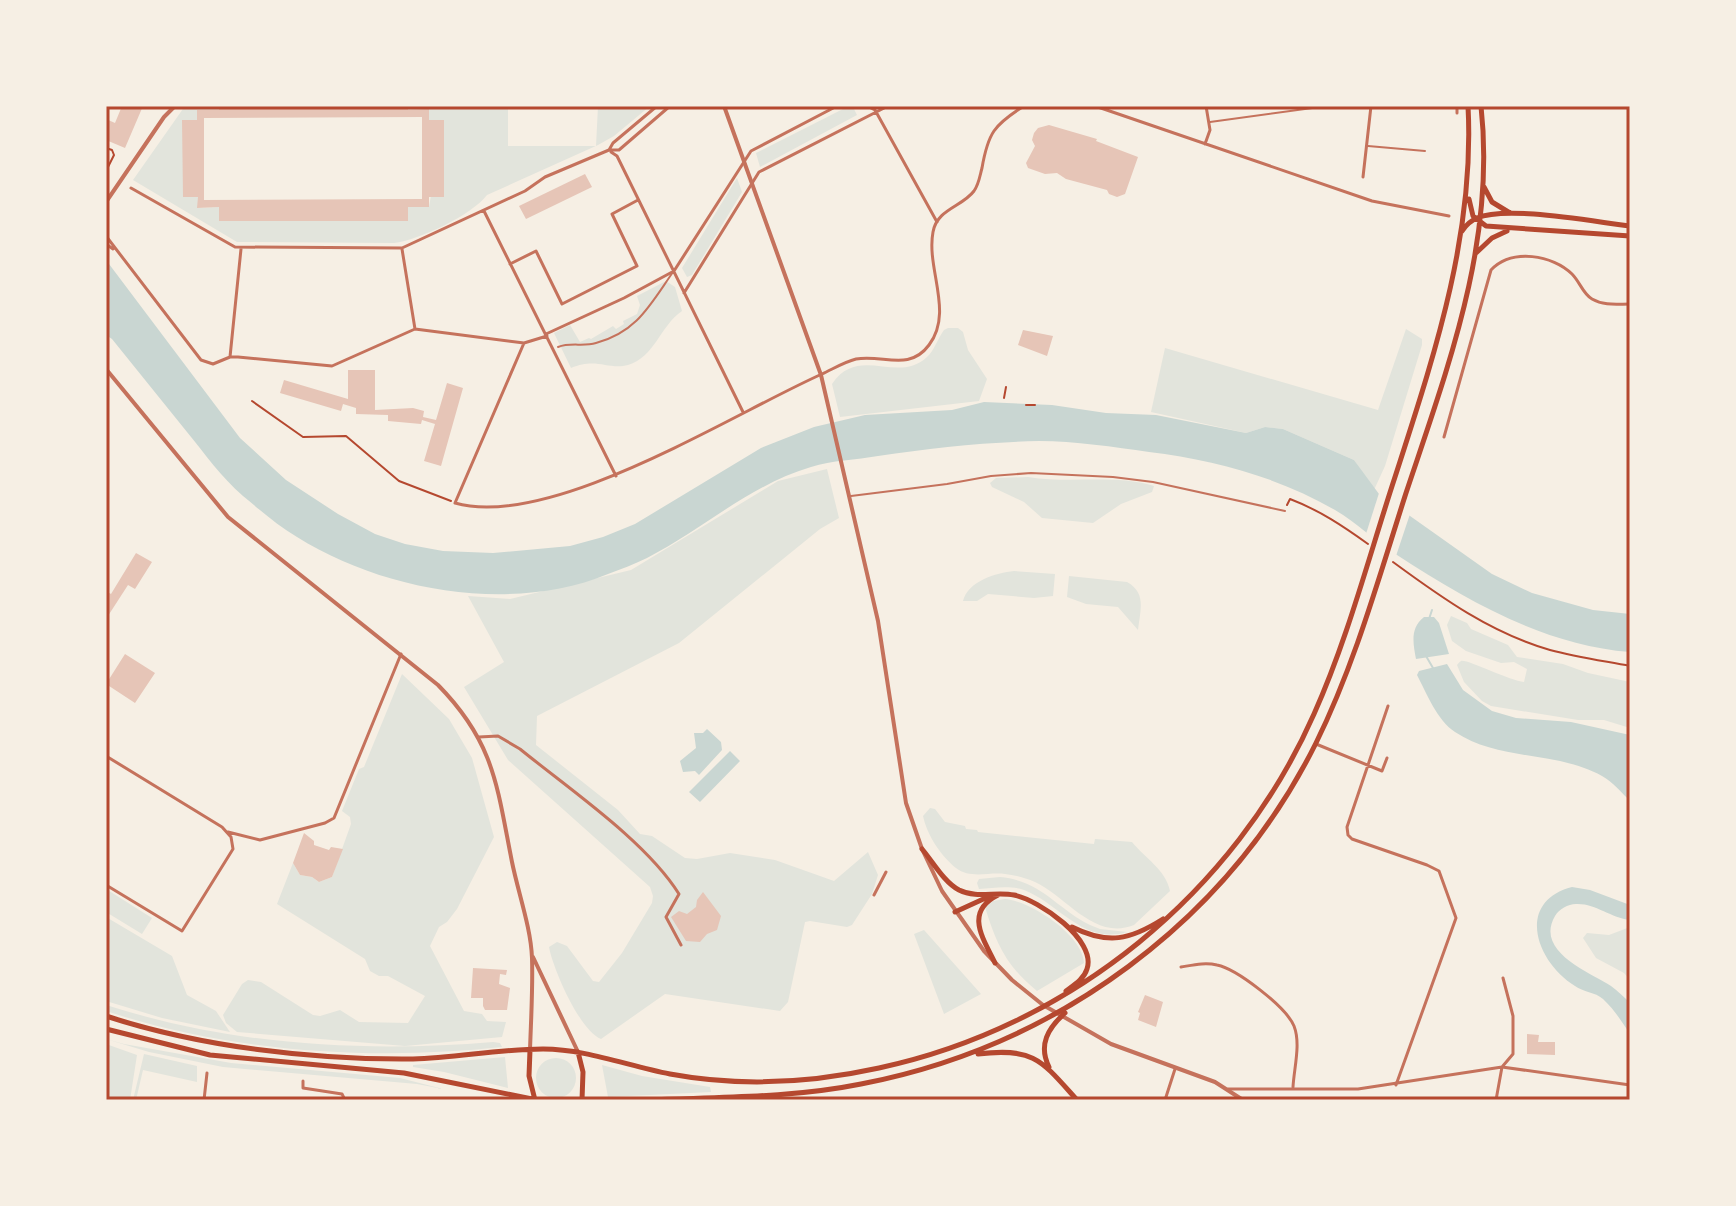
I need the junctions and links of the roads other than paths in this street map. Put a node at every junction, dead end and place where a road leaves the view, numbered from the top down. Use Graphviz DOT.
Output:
graph roads {
  1 [pos="167,106"];
  2 [pos="175,106"];
  3 [pos="657,106"];
  4 [pos="670,106"];
  5 [pos="724,106"];
  6 [pos="837,106"];
  7 [pos="867,106"];
  8 [pos="888,106"];
  9 [pos="1024,106"];
  10 [pos="1095,106"];
  11 [pos="1206,106"];
  12 [pos="1327,106"];
  13 [pos="1371,106"];
  14 [pos="1457,106"];
  15 [pos="1468,106"];
  16 [pos="1481,106"];
  17 [pos="876,111"];
  18 [pos="1457,113"];
  19 [pos="164,117"];
  20 [pos="1208,122"];
  21 [pos="1205,144"];
  22 [pos="1367,145"];
  23 [pos="609,150"];
  24 [pos="1425,151"];
  25 [pos="743,162"];
  26 [pos="1363,177"];
  27 [pos="752,184"];
  28 [pos="1483,184"];
  29 [pos="1468,187"];
  30 [pos="131,188"];
  31 [pos="639,200"];
  32 [pos="106,202"];
  33 [pos="484,211"];
  34 [pos="1511,213"];
  35 [pos="1449,216"];
  36 [pos="1479,219"];
  37 [pos="937,222"];
  38 [pos="1630,226"];
  39 [pos="1515,229"];
  40 [pos="106,236"];
  41 [pos="1630,236"];
  42 [pos="1459,239"];
  43 [pos="106,244"];
  44 [pos="241,248"];
  45 [pos="402,248"];
  46 [pos="116,251"];
  47 [pos="1476,253"];
  48 [pos="510,264"];
  49 [pos="674,271"];
  50 [pos="684,293"];
  51 [pos="1630,304"];
  52 [pos="415,329"];
  53 [pos="546,335"];
  54 [pos="524,343"];
  55 [pos="558,347"];
  56 [pos="230,357"];
  57 [pos="106,369"];
  58 [pos="821,375"];
  59 [pos="743,412"];
  60 [pos="1444,437"];
  61 [pos="616,476"];
  62 [pos="850,496"];
  63 [pos="1285,511"];
  64 [pos="401,654"];
  65 [pos="1388,706"];
  66 [pos="479,737"];
  67 [pos="1316,744"];
  68 [pos="106,756"];
  69 [pos="1387,758"];
  70 [pos="1367,765"];
  71 [pos="228,832"];
  72 [pos="922,849"];
  73 [pos="886,872"];
  74 [pos="106,885"];
  75 [pos="1007,894"];
  76 [pos="874,895"];
  77 [pos="1177,910"];
  78 [pos="955,912"];
  79 [pos="1054,917"];
  80 [pos="681,945"];
  81 [pos="532,956"];
  82 [pos="995,963"];
  83 [pos="1181,967"];
  84 [pos="1503,978"];
  85 [pos="1057,1000"];
  86 [pos="1077,1003"];
  87 [pos="106,1016"];
  88 [pos="106,1029"];
  89 [pos="530,1050"];
  90 [pos="578,1052"];
  91 [pos="969,1055"];
  92 [pos="1502,1067"];
  93 [pos="1175,1069"];
  94 [pos="207,1073"];
  95 [pos="1054,1074"];
  96 [pos="303,1081"];
  97 [pos="1396,1085"];
  98 [pos="1630,1085"];
  99 [pos="1293,1087"];
  100 [pos="1228,1089"];
  101 [pos="204,1100"];
  102 [pos="345,1100"];
  103 [pos="536,1100"];
  104 [pos="582,1100"];
  105 [pos="648,1100"];
  106 [pos="1077,1100"];
  107 [pos="1165,1100"];
  108 [pos="1243,1100"];
  109 [pos="1496,1100"];
  1 -- 19 [label="street"];
  2 -- 19 [label="street"];
  3 -- 23 [label="street"];
  4 -- 23 [label="street"];
  5 -- 25 [label="street"];
  6 -- 25 [label="street"];
  7 -- 17 [label="street"];
  8 -- 17 [label="street"];
  9 -- 37 [label="street"];
  10 -- 21 [label="street"];
  11 -- 20 [label="street"];
  12 -- 20 [label="street"];
  13 -- 22 [label="street"];
  14 -- 18 [label="street"];
  15 -- 29 [label="main road"];
  16 -- 28 [label="main road"];
  17 -- 27 [label="street"];
  17 -- 37 [label="street"];
  19 -- 32 [label="street"];
  20 -- 21 [label="street"];
  21 -- 35 [label="street"];
  22 -- 24 [label="street"];
  22 -- 26 [label="street"];
  23 -- 31 [label="street"];
  23 -- 33 [label="street"];
  25 -- 27 [label="street"];
  25 -- 49 [label="street"];
  27 -- 50 [label="street"];
  27 -- 58 [label="street"];
  28 -- 34 [label="main road"];
  28 -- 36 [label="main road"];
  29 -- 36 [label="main road"];
  29 -- 42 [label="main road"];
  30 -- 44 [label="street"];
  31 -- 48 [label="street"];
  31 -- 49 [label="street"];
  33 -- 45 [label="street"];
  33 -- 48 [label="street"];
  34 -- 36 [label="main road"];
  34 -- 38 [label="main road"];
  36 -- 39 [label="main road"];
  36 -- 42 [label="main road"];
  36 -- 47 [label="main road"];
  37 -- 58 [label="street"];
  39 -- 41 [label="main road"];
  39 -- 47 [label="main road"];
  40 -- 46 [label="street"];
  42 -- 77 [label="main road"];
  43 -- 46 [label="street"];
  44 -- 45 [label="street"];
  44 -- 56 [label="street"];
  45 -- 52 [label="street"];
  46 -- 56 [label="street"];
  47 -- 67 [label="main road"];
  48 -- 53 [label="street"];
  49 -- 50 [label="street"];
  49 -- 53 [label="street"];
  49 -- 55 [label="street"];
  50 -- 59 [label="street"];
  51 -- 60 [label="street"];
  52 -- 54 [label="street"];
  52 -- 56 [label="street"];
  53 -- 54 [label="street"];
  53 -- 61 [label="street"];
  54 -- 61 [label="street"];
  57 -- 64 [label="street"];
  58 -- 59 [label="street"];
  58 -- 62 [label="street"];
  59 -- 61 [label="street"];
  62 -- 63 [label="street"];
  62 -- 72 [label="street"];
  64 -- 66 [label="street"];
  64 -- 71 [label="street"];
  65 -- 70 [label="street"];
  66 -- 80 [label="street"];
  66 -- 81 [label="street"];
  67 -- 70 [label="street"];
  67 -- 86 [label="main road"];
  68 -- 71 [label="street"];
  69 -- 70 [label="street"];
  70 -- 97 [label="street"];
  71 -- 74 [label="street"];
  72 -- 75 [label="main road"];
  72 -- 78 [label="street"];
  73 -- 76 [label="street"];
  75 -- 78 [label="main road"];
  75 -- 79 [label="main road"];
  75 -- 82 [label="main road"];
  77 -- 79 [label="main road"];
  77 -- 85 [label="main road"];
  78 -- 82 [label="street"];
  79 -- 85 [label="main road"];
  81 -- 89 [label="street"];
  81 -- 90 [label="street"];
  82 -- 93 [label="street"];
  83 -- 99 [label="street"];
  84 -- 92 [label="street"];
  85 -- 90 [label="main road"];
  86 -- 91 [label="main road"];
  86 -- 95 [label="main road"];
  87 -- 89 [label="main road"];
  88 -- 103 [label="main road"];
  89 -- 90 [label="main road"];
  89 -- 103 [label="main road"];
  90 -- 104 [label="main road"];
  91 -- 95 [label="main road"];
  91 -- 105 [label="main road"];
  92 -- 97 [label="street"];
  92 -- 98 [label="street"];
  92 -- 109 [label="street"];
  93 -- 100 [label="street"];
  93 -- 107 [label="street"];
  94 -- 101 [label="street"];
  95 -- 106 [label="main road"];
  96 -- 102 [label="street"];
  97 -- 99 [label="street"];
  99 -- 100 [label="street"];
  100 -- 108 [label="street"];
}
